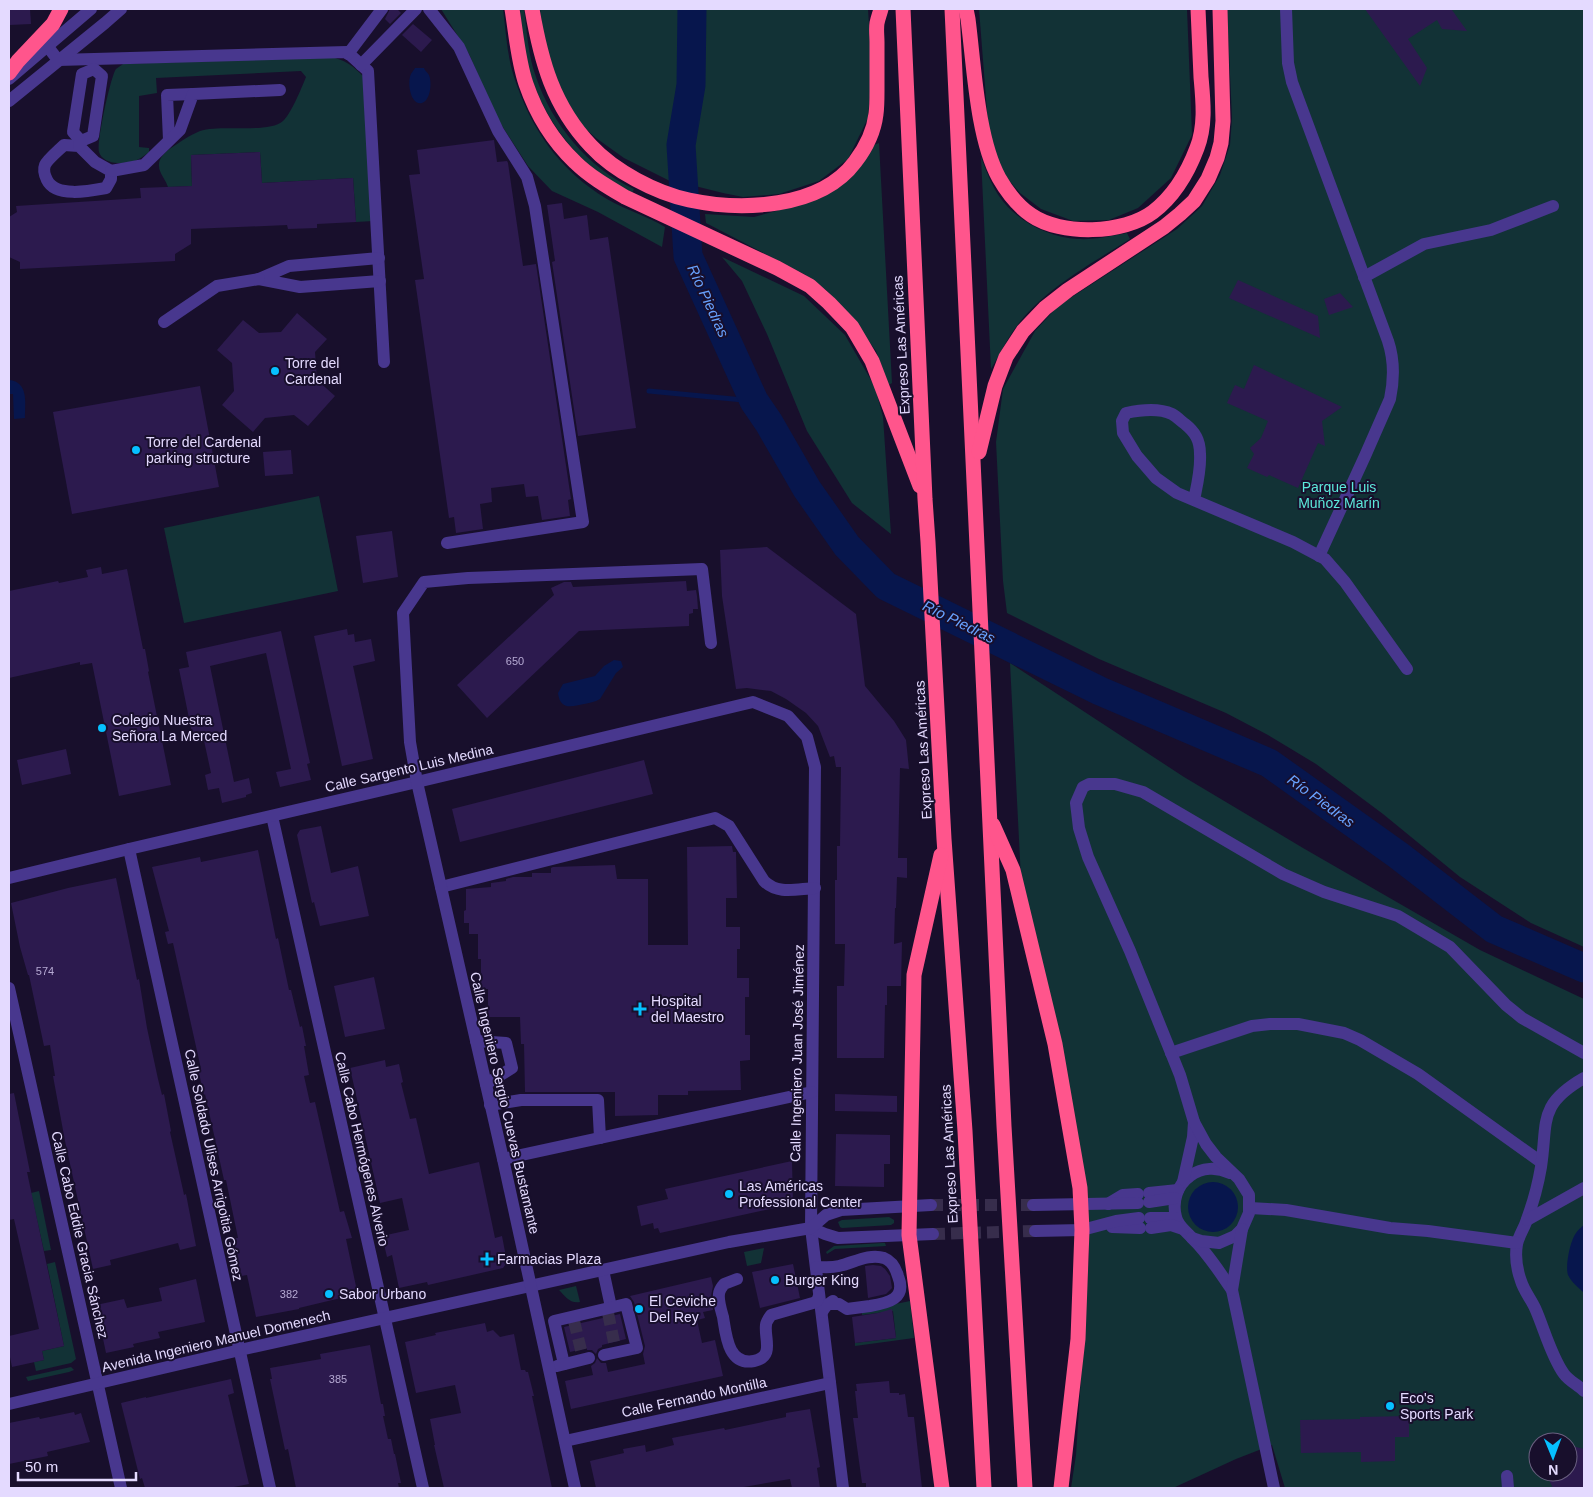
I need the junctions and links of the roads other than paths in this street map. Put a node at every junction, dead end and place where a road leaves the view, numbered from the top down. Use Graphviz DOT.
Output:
graph roads {
  1 [pos="62,9"];
  2 [pos="91,9"];
  3 [pos="121,9"];
  4 [pos="382,9"];
  5 [pos="416,9"];
  6 [pos="429,9"];
  7 [pos="512,9"];
  8 [pos="532,9"];
  9 [pos="882,9"];
  10 [pos="903,9"];
  11 [pos="952,9"];
  12 [pos="966,9"];
  13 [pos="1198,9"];
  14 [pos="1220,9"];
  15 [pos="1286,9"];
  16 [pos="48,47"];
  17 [pos="348,54"];
  18 [pos="58,60"];
  19 [pos="94,64"];
  20 [pos="361,65"];
  21 [pos="9,73"];
  22 [pos="9,80"];
  23 [pos="280,90"];
  24 [pos="193,94"];
  25 [pos="9,101"];
  26 [pos="169,140"];
  27 [pos="80,144"];
  28 [pos="111,171"];
  29 [pos="1553,206"];
  30 [pos="378,258"];
  31 [pos="1364,277"];
  32 [pos="259,279"];
  33 [pos="380,281"];
  34 [pos="164,322"];
  35 [pos="384,362"];
  36 [pos="975,471"];
  37 [pos="925,499"];
  38 [pos="1194,500"];
  39 [pos="447,543"];
  40 [pos="1319,556"];
  41 [pos="711,643"];
  42 [pos="1407,669"];
  43 [pos="807,737"];
  44 [pos="417,782"];
  45 [pos="272,816"];
  46 [pos="989,817"];
  47 [pos="944,839"];
  48 [pos="129,848"];
  49 [pos="9,878"];
  50 [pos="441,887"];
  51 [pos="815,888"];
  52 [pos="9,988"];
  53 [pos="476,1041"];
  54 [pos="1171,1053"];
  55 [pos="1584,1053"];
  56 [pos="1584,1078"];
  57 [pos="486,1084"];
  58 [pos="812,1092"];
  59 [pos="490,1105"];
  60 [pos="1194,1122"];
  61 [pos="600,1138"];
  62 [pos="503,1160"];
  63 [pos="1541,1162"];
  64 [pos="1232,1174"];
  65 [pos="1584,1188"];
  66 [pos="1179,1190"];
  67 [pos="1111,1204"];
  68 [pos="909,1205"];
  69 [pos="932,1205"];
  70 [pos="1033,1205"];
  71 [pos="1081,1205"];
  72 [pos="1250,1208"];
  73 [pos="1527,1220"];
  74 [pos="1111,1223"];
  75 [pos="1179,1224"];
  76 [pos="811,1228"];
  77 [pos="1242,1229"];
  78 [pos="1082,1230"];
  79 [pos="1035,1232"];
  80 [pos="933,1234"];
  81 [pos="909,1235"];
  82 [pos="1192,1238"];
  83 [pos="1517,1243"];
  84 [pos="816,1267"];
  85 [pos="603,1270"];
  86 [pos="737,1279"];
  87 [pos="530,1286"];
  88 [pos="1232,1290"];
  89 [pos="820,1296"];
  90 [pos="609,1310"];
  91 [pos="822,1312"];
  92 [pos="385,1318"];
  93 [pos="240,1350"];
  94 [pos="612,1350"];
  95 [pos="584,1356"];
  96 [pos="564,1364"];
  97 [pos="548,1368"];
  98 [pos="98,1383"];
  99 [pos="830,1383"];
  100 [pos="1584,1391"];
  101 [pos="9,1404"];
  102 [pos="565,1440"];
  103 [pos="121,1488"];
  104 [pos="270,1488"];
  105 [pos="423,1488"];
  106 [pos="575,1488"];
  107 [pos="843,1488"];
  108 [pos="942,1488"];
  109 [pos="984,1488"];
  110 [pos="1025,1488"];
  111 [pos="1061,1488"];
  112 [pos="1274,1488"];
  1 -- 21 [label="highway"];
  2 -- 16 [label="street"];
  3 -- 18 [label="street"];
  4 -- 17 [label="street"];
  5 -- 20 [label="street"];
  6 -- 39 [label="street"];
  7 -- 37 [label="highway"];
  8 -- 9 [label="highway"];
  10 -- 37 [label="highway, Expreso Las Américas"];
  11 -- 36 [label="highway"];
  12 -- 13 [label="highway"];
  14 -- 36 [label="highway"];
  15 -- 31 [label="street"];
  16 -- 18 [label="street"];
  16 -- 22 [label="street"];
  17 -- 19 [label="street"];
  17 -- 20 [label="street"];
  18 -- 19 [label="street"];
  18 -- 25 [label="street"];
  19 -- 27 [label="street"];
  19 -- 27 [label="street"];
  20 -- 30 [label="street"];
  23 -- 24 [label="street"];
  24 -- 26 [label="street"];
  24 -- 26 [label="street"];
  26 -- 28 [label="street"];
  27 -- 28 [label="street"];
  27 -- 28 [label="street"];
  29 -- 31 [label="street"];
  30 -- 32 [label="street"];
  30 -- 33 [label="street"];
  31 -- 40 [label="street"];
  32 -- 33 [label="street"];
  32 -- 34 [label="street"];
  33 -- 35 [label="street"];
  36 -- 46 [label="highway"];
  37 -- 47 [label="highway, Expreso Las Américas"];
  38 -- 38 [label="street"];
  38 -- 40 [label="street"];
  40 -- 42 [label="street"];
  41 -- 44 [label="street, Calle Ingeniero Sergio Cuevas Bustamante"];
  43 -- 44 [label="street, Calle Sargento Luis Medina"];
  43 -- 51 [label="street, Calle Ingeniero Juan José Jiménez"];
  44 -- 45 [label="street, Calle Sargento Luis Medina"];
  44 -- 50 [label="street, Calle Ingeniero Sergio Cuevas Bustamante"];
  45 -- 48 [label="street, Calle Sargento Luis Medina"];
  45 -- 92 [label="street, Calle Cabo Hermógenes Alverio"];
  46 -- 71 [label="highway"];
  46 -- 110 [label="highway"];
  47 -- 68 [label="highway"];
  47 -- 109 [label="highway, Expreso Las Américas"];
  48 -- 49 [label="street, Calle Sargento Luis Medina"];
  48 -- 93 [label="street, Calle Soldado Ulises Arrigoitia Gómez"];
  50 -- 51 [label="street"];
  50 -- 53 [label="street, Calle Ingeniero Sergio Cuevas Bustamante"];
  51 -- 58 [label="street, Calle Ingeniero Juan José Jiménez"];
  52 -- 98 [label="street, Calle Cabo Eddie Gracia Sánchez"];
  53 -- 57 [label="street, Calle Ingeniero Sergio Cuevas Bustamante"];
  53 -- 57 [label="street"];
  54 -- 55 [label="street"];
  54 -- 60 [label="street"];
  54 -- 63 [label="street"];
  56 -- 63 [label="street"];
  57 -- 59 [label="street, Calle Ingeniero Sergio Cuevas Bustamante"];
  58 -- 61 [label="street"];
  58 -- 76 [label="street, Calle Ingeniero Juan José Jiménez"];
  59 -- 61 [label="street"];
  59 -- 62 [label="street, Calle Ingeniero Sergio Cuevas Bustamante"];
  60 -- 64 [label="street"];
  60 -- 66 [label="street"];
  61 -- 62 [label="street"];
  62 -- 87 [label="street, Calle Ingeniero Sergio Cuevas Bustamante"];
  63 -- 73 [label="street"];
  64 -- 66 [label="street"];
  64 -- 72 [label="street"];
  65 -- 73 [label="street"];
  66 -- 67 [label="street"];
  66 -- 75 [label="street"];
  67 -- 71 [label="street"];
  67 -- 74 [label="street"];
  68 -- 69 [label="street, Avenida Ingeniero Manuel Domenech"];
  68 -- 76 [label="street, Avenida Ingeniero Manuel Domenech"];
  68 -- 81 [label="highway"];
  70 -- 71 [label="street"];
  71 -- 78 [label="highway"];
  72 -- 77 [label="street"];
  72 -- 83 [label="street"];
  73 -- 83 [label="street"];
  74 -- 75 [label="street"];
  74 -- 78 [label="street"];
  75 -- 82 [label="street"];
  76 -- 81 [label="street"];
  76 -- 84 [label="street, Calle Ingeniero Juan José Jiménez"];
  76 -- 85 [label="street, Avenida Ingeniero Manuel Domenech"];
  77 -- 82 [label="street"];
  77 -- 88 [label="street"];
  78 -- 79 [label="street"];
  78 -- 111 [label="highway"];
  80 -- 81 [label="street"];
  81 -- 108 [label="highway"];
  82 -- 88 [label="street"];
  83 -- 100 [label="street"];
  84 -- 89 [label="street, Calle Ingeniero Juan José Jiménez"];
  84 -- 91 [label="street"];
  85 -- 87 [label="street, Avenida Ingeniero Manuel Domenech"];
  85 -- 90 [label="street"];
  86 -- 89 [label="street"];
  87 -- 92 [label="street, Avenida Ingeniero Manuel Domenech"];
  87 -- 97 [label="street, Calle Ingeniero Sergio Cuevas Bustamante"];
  88 -- 112 [label="street"];
  89 -- 91 [label="street, Calle Ingeniero Juan José Jiménez"];
  90 -- 94 [label="street"];
  90 -- 96 [label="street"];
  91 -- 99 [label="street, Calle Ingeniero Juan José Jiménez"];
  92 -- 93 [label="street, Avenida Ingeniero Manuel Domenech"];
  92 -- 105 [label="street, Calle Cabo Hermógenes Alverio"];
  93 -- 98 [label="street, Avenida Ingeniero Manuel Domenech"];
  93 -- 104 [label="street, Calle Soldado Ulises Arrigoitia Gómez"];
  95 -- 96 [label="street"];
  96 -- 97 [label="street"];
  97 -- 102 [label="street, Calle Ingeniero Sergio Cuevas Bustamante"];
  98 -- 101 [label="street, Avenida Ingeniero Manuel Domenech"];
  98 -- 103 [label="street, Calle Cabo Eddie Gracia Sánchez"];
  99 -- 102 [label="street, Calle Fernando Montilla"];
  99 -- 107 [label="street, Calle Ingeniero Juan José Jiménez"];
  102 -- 106 [label="street, Calle Ingeniero Sergio Cuevas Bustamante"];
}
